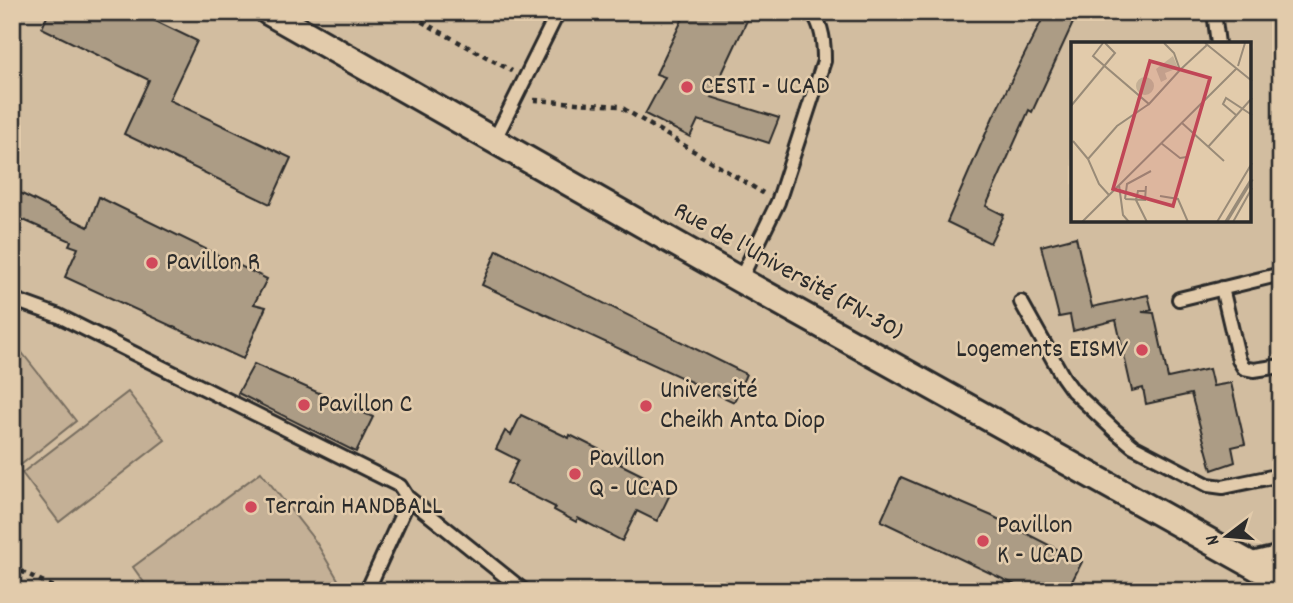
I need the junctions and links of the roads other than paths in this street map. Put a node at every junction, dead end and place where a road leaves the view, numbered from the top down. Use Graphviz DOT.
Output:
graph roads {
  1 [pos="268,12"];
  2 [pos="558,12"];
  3 [pos="812,12"];
  4 [pos="1214,12"];
  5 [pos="1218,42"];
  6 [pos="495,139"];
  7 [pos="1281,274"];
  8 [pos="740,280"];
  9 [pos="1222,288"];
  10 [pos="12,299"];
  11 [pos="1180,299"];
  12 [pos="1021,302"];
  13 [pos="1281,366"];
  14 [pos="1281,475"];
  15 [pos="407,497"];
  16 [pos="1281,552"];
  17 [pos="1245,561"];
  18 [pos="1281,581"];
  19 [pos="367,591"];
  20 [pos="524,591"];
  1 -- 6 [label="street, Rue de l'Université (FN-30)"];
  2 -- 6 [label="lane"];
  3 -- 8 [label="lane"];
  4 -- 5 [label="lane"];
  6 -- 8 [label="street, Rue de l'Université (FN-30)"];
  7 -- 9 [label="lane"];
  8 -- 17 [label="street, Rue de l'Université (FN-30)"];
  9 -- 11 [label="lane"];
  9 -- 13 [label="lane"];
  10 -- 15 [label="lane"];
  12 -- 14 [label="lane"];
  15 -- 19 [label="lane"];
  15 -- 20 [label="lane"];
  16 -- 17 [label="lane"];
  17 -- 18 [label="street, Rue de l'Université (FN-30)"];
}
